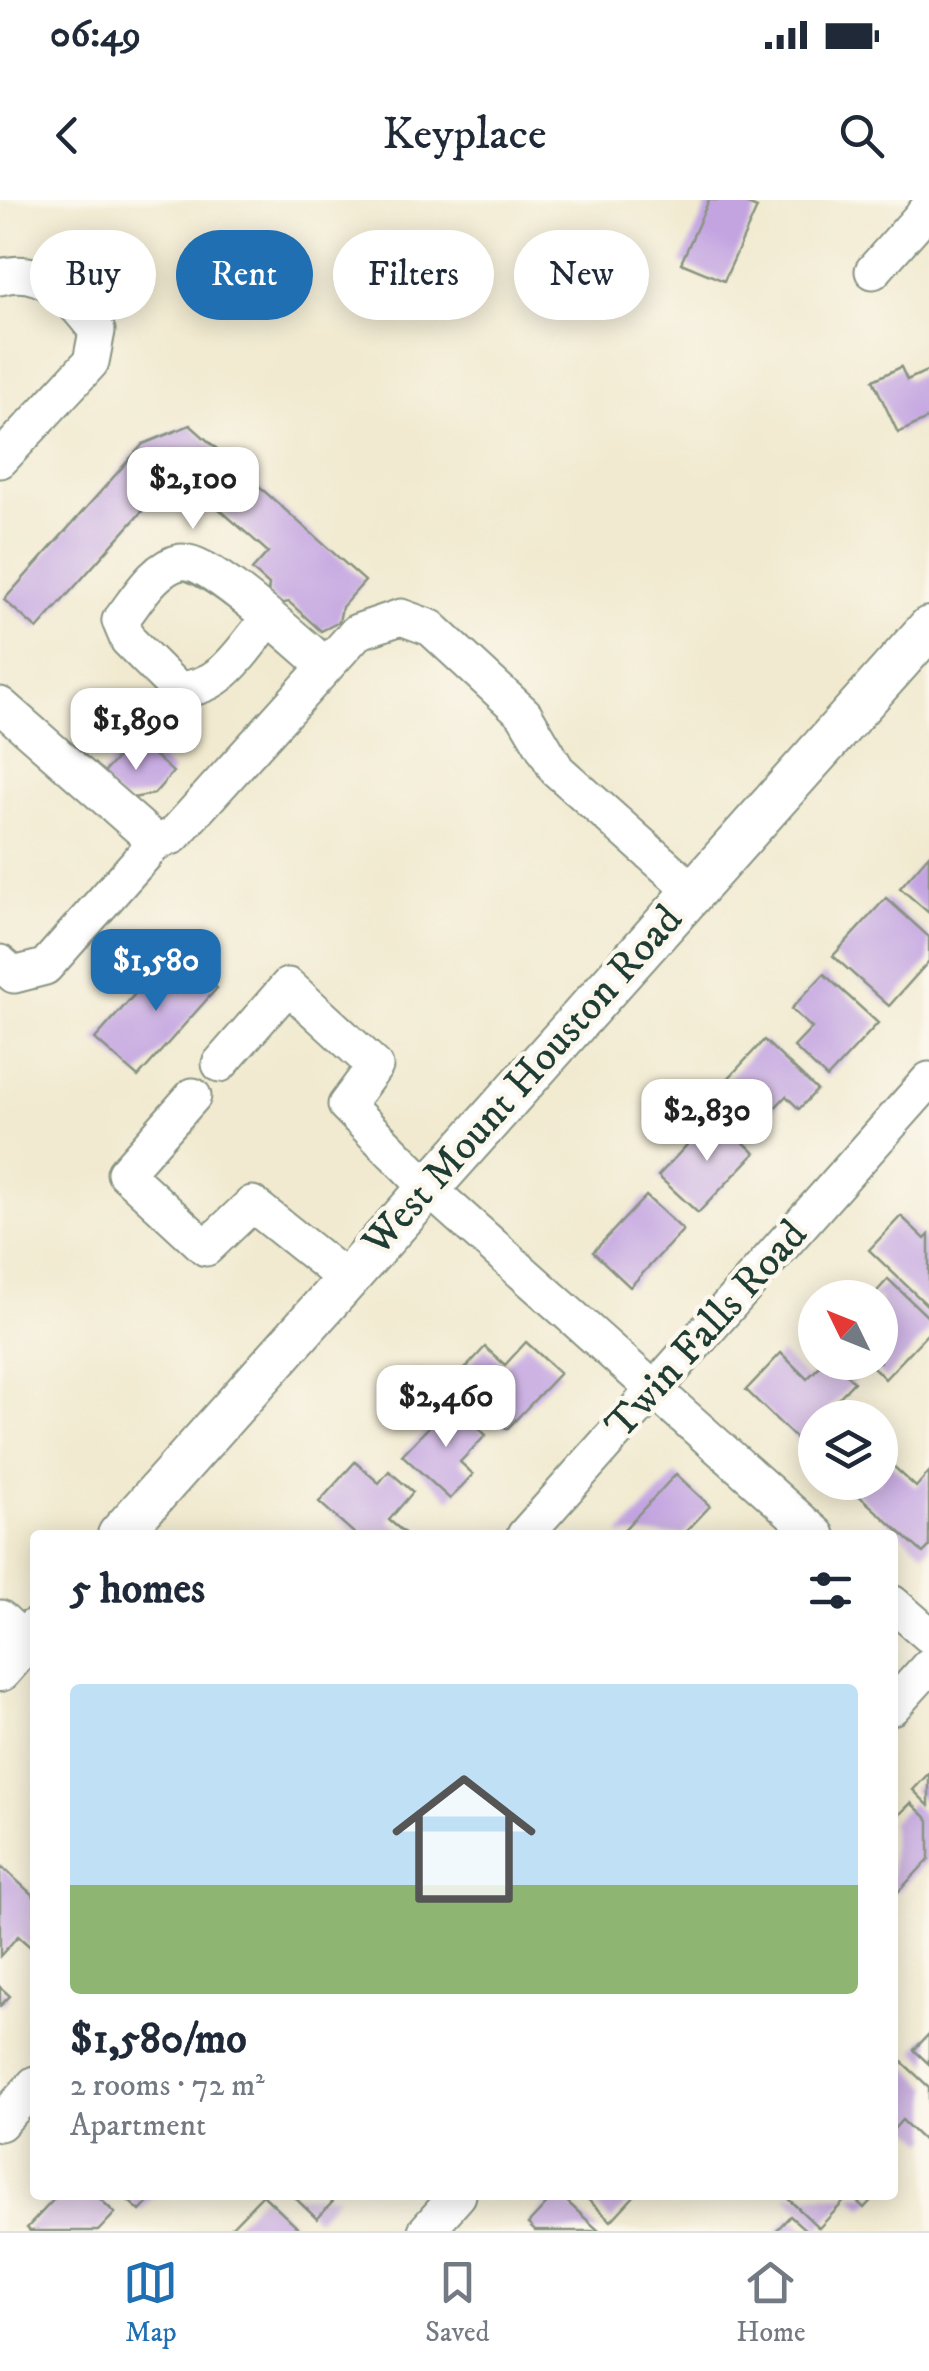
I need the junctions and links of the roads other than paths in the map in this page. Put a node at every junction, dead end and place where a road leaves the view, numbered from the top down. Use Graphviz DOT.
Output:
graph roads {
  1 [pos="929,208"];
  2 [pos="874,271"];
  3 [pos="0,277"];
  4 [pos="0,460"];
  5 [pos="269,618"];
  6 [pos="929,628"];
  7 [pos="326,665"];
  8 [pos="0,705"];
  9 [pos="156,842"];
  10 [pos="693,891"];
  11 [pos="0,963"];
  12 [pos="220,1064"];
  13 [pos="929,1080"];
  14 [pos="193,1096"];
  15 [pos="428,1188"];
  16 [pos="346,1280"];
  17 [pos="654,1390"];
  18 [pos="123,1530"];
  19 [pos="529,1530"];
  20 [pos="811,1530"];
  21 [pos="898,1608"];
  22 [pos="929,1635"];
  23 [pos="929,1666"];
  24 [pos="898,1700"];
  25 [pos="30,2090"];
  26 [pos="0,2124"];
  27 [pos="454,2200"];
  28 [pos="426,2231"];
  1 -- 2 [label="street"];
  3 -- 4 [label="street"];
  5 -- 7 [label="street"];
  6 -- 10 [label="main road, West Mount Houston Road"];
  7 -- 9 [label="street"];
  7 -- 10 [label="street"];
  8 -- 9 [label="street"];
  9 -- 11 [label="street"];
  10 -- 15 [label="main road, West Mount Houston Road"];
  12 -- 15 [label="street"];
  13 -- 17 [label="street, Twin Falls Road"];
  14 -- 16 [label="street"];
  15 -- 16 [label="main road, West Mount Houston Road"];
  15 -- 17 [label="street"];
  16 -- 18 [label="main road, West Mount Houston Road"];
  17 -- 19 [label="street, Twin Falls Road"];
  17 -- 20 [label="street"];
  21 -- 22 [label="street"];
  23 -- 24 [label="street"];
  25 -- 26 [label="street"];
  27 -- 28 [label="street"];
}
